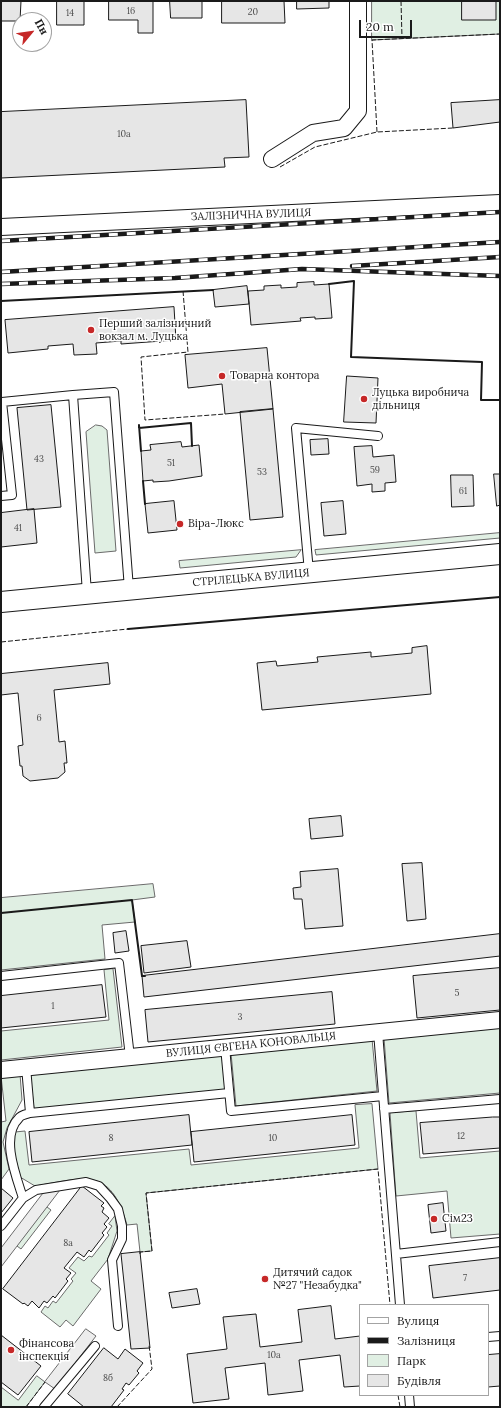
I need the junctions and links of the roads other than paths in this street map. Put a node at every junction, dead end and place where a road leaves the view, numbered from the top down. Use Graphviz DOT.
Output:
graph roads {
  1 [pos="358,1"];
  2 [pos="272,159"];
  3 [pos="500,203"];
  4 [pos="1,227"];
  5 [pos="73,395"];
  6 [pos="3,428"];
  7 [pos="378,436"];
  8 [pos="1,496"];
  9 [pos="500,554"];
  10 [pos="310,572"];
  11 [pos="129,589"];
  12 [pos="88,593"];
  13 [pos="1,602"];
  14 [pos="1,976"];
  15 [pos="500,1020"];
  16 [pos="378,1032"];
  17 [pos="225,1047"];
  18 [pos="130,1057"];
  19 [pos="26,1067"];
  20 [pos="1,1070"];
  21 [pos="230,1092"];
  22 [pos="383,1096"];
  23 [pos="500,1099"];
  24 [pos="384,1108"];
  25 [pos="30,1113"];
  26 [pos="22,1198"];
  27 [pos="1,1226"];
  28 [pos="500,1242"];
  29 [pos="396,1254"];
  30 [pos="400,1304"];
  31 [pos="118,1326"];
  32 [pos="500,1336"];
  33 [pos="489,1337"];
  34 [pos="95,1346"];
  35 [pos="409,1396"];
  36 [pos="44,1407"];
  37 [pos="410,1407"];
  1 -- 2 [label="street"];
  3 -- 4 [label="street, ЗАЛІЗНИЧНА ВУЛИЦЯ"];
  5 -- 6 [label="lane"];
  5 -- 11 [label="lane"];
  5 -- 12 [label="lane"];
  6 -- 8 [label="lane"];
  7 -- 10 [label="lane"];
  9 -- 10 [label="street, СТРІЛЕЦЬКА ВУЛИЦЯ"];
  10 -- 11 [label="street, СТРІЛЕЦЬКА ВУЛИЦЯ"];
  11 -- 12 [label="street, СТРІЛЕЦЬКА ВУЛИЦЯ"];
  12 -- 13 [label="street, СТРІЛЕЦЬКА ВУЛИЦЯ"];
  14 -- 18 [label="lane"];
  15 -- 16 [label="street, ВУЛИЦЯ ЄВГЕНА КОНОВАЛЬЦЯ"];
  16 -- 17 [label="street, ВУЛИЦЯ ЄВГЕНА КОНОВАЛЬЦЯ"];
  16 -- 22 [label="lane"];
  17 -- 18 [label="street, ВУЛИЦЯ ЄВГЕНА КОНОВАЛЬЦЯ"];
  17 -- 21 [label="lane"];
  18 -- 19 [label="street, ВУЛИЦЯ ЄВГЕНА КОНОВАЛЬЦЯ"];
  19 -- 20 [label="street, ВУЛИЦЯ ЄВГЕНА КОНОВАЛЬЦЯ"];
  19 -- 25 [label="lane"];
  21 -- 22 [label="lane"];
  21 -- 25 [label="lane"];
  22 -- 24 [label="lane"];
  23 -- 24 [label="lane"];
  24 -- 29 [label="lane"];
  25 -- 26 [label="lane"];
  26 -- 27 [label="lane"];
  26 -- 31 [label="lane"];
  28 -- 29 [label="lane"];
  29 -- 30 [label="lane"];
  32 -- 33 [label="lane"];
  34 -- 36 [label="lane"];
  35 -- 37 [label="lane"];
}
